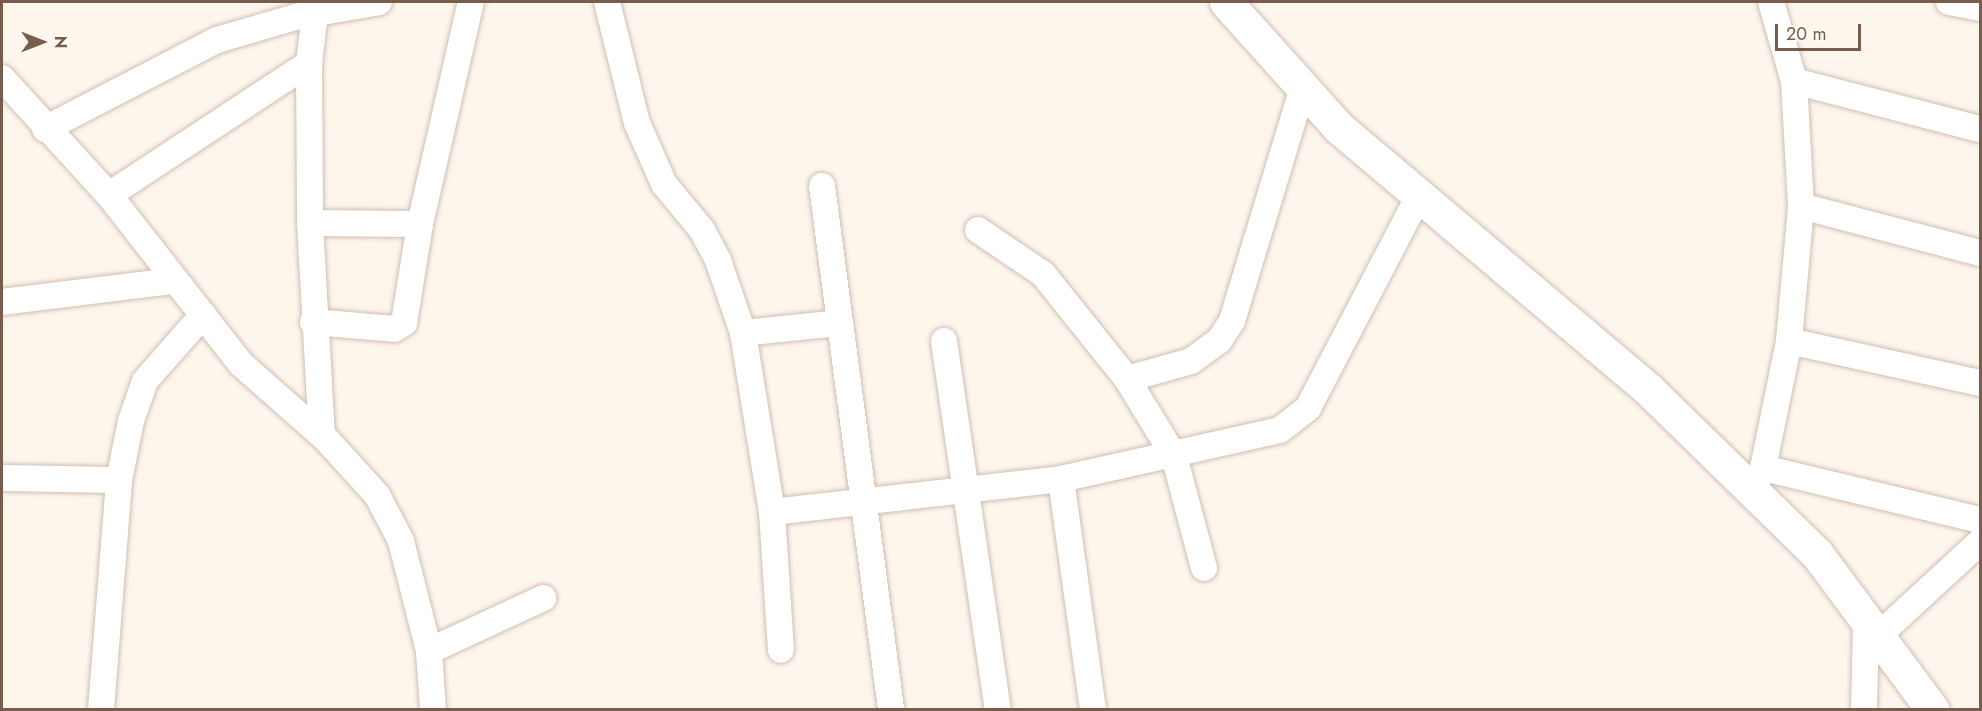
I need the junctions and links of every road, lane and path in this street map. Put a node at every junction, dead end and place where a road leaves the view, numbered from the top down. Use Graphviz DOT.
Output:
graph roads {
  1 [pos="379,2"];
  2 [pos="471,2"];
  3 [pos="608,2"];
  4 [pos="1226,2"];
  5 [pos="1771,2"];
  6 [pos="1949,2"];
  7 [pos="1980,8"];
  8 [pos="304,10"];
  9 [pos="309,63"];
  10 [pos="2,78"];
  11 [pos="1794,81"];
  12 [pos="1302,87"];
  13 [pos="45,129"];
  14 [pos="1980,129"];
  15 [pos="822,186"];
  16 [pos="109,195"];
  17 [pos="1419,196"];
  18 [pos="1801,206"];
  19 [pos="310,222"];
  20 [pos="420,224"];
  21 [pos="978,230"];
  22 [pos="1980,253"];
  23 [pos="172,281"];
  24 [pos="2,302"];
  25 [pos="202,315"];
  26 [pos="314,322"];
  27 [pos="839,322"];
  28 [pos="743,333"];
  29 [pos="944,341"];
  30 [pos="1790,341"];
  31 [pos="1127,379"];
  32 [pos="1980,383"];
  33 [pos="322,435"];
  34 [pos="1174,456"];
  35 [pos="2,478"];
  36 [pos="1061,479"];
  37 [pos="119,480"];
  38 [pos="1758,480"];
  39 [pos="968,490"];
  40 [pos="861,504"];
  41 [pos="772,512"];
  42 [pos="1980,520"];
  43 [pos="1980,542"];
  44 [pos="1204,568"];
  45 [pos="543,598"];
  46 [pos="1872,628"];
  47 [pos="781,650"];
  48 [pos="429,651"];
  49 [pos="891,708"];
  50 [pos="101,710"];
  51 [pos="433,710"];
  52 [pos="998,710"];
  53 [pos="1093,710"];
  54 [pos="1864,710"];
  55 [pos="1933,710"];
  1 -- 8 [label="street"];
  2 -- 20 [label="street"];
  3 -- 28 [label="street"];
  4 -- 12 [label="main road"];
  5 -- 11 [label="street"];
  6 -- 7 [label="street"];
  8 -- 9 [label="street"];
  8 -- 13 [label="street"];
  9 -- 16 [label="street"];
  9 -- 19 [label="street"];
  10 -- 13 [label="street"];
  11 -- 14 [label="street"];
  11 -- 18 [label="street"];
  12 -- 17 [label="main road"];
  12 -- 31 [label="street"];
  13 -- 16 [label="street"];
  15 -- 27 [label="street"];
  16 -- 23 [label="street"];
  17 -- 34 [label="street"];
  17 -- 38 [label="main road"];
  18 -- 22 [label="street"];
  18 -- 30 [label="street"];
  19 -- 20 [label="street"];
  19 -- 26 [label="street"];
  20 -- 26 [label="street"];
  21 -- 31 [label="street"];
  23 -- 24 [label="street"];
  23 -- 25 [label="street"];
  25 -- 33 [label="street"];
  25 -- 37 [label="street"];
  26 -- 33 [label="street"];
  27 -- 28 [label="street"];
  27 -- 40 [label="street"];
  28 -- 41 [label="street"];
  29 -- 39 [label="street"];
  30 -- 32 [label="street"];
  30 -- 38 [label="street"];
  31 -- 34 [label="street"];
  33 -- 48 [label="street"];
  34 -- 36 [label="street"];
  34 -- 44 [label="street"];
  35 -- 37 [label="street"];
  36 -- 39 [label="street"];
  36 -- 53 [label="street"];
  37 -- 50 [label="street"];
  38 -- 42 [label="street"];
  38 -- 46 [label="main road"];
  39 -- 40 [label="street"];
  39 -- 52 [label="street"];
  40 -- 41 [label="street"];
  40 -- 49 [label="street"];
  41 -- 47 [label="street"];
  43 -- 46 [label="street"];
  45 -- 48 [label="street"];
  46 -- 54 [label="street"];
  46 -- 55 [label="main road"];
  48 -- 51 [label="street"];
}
